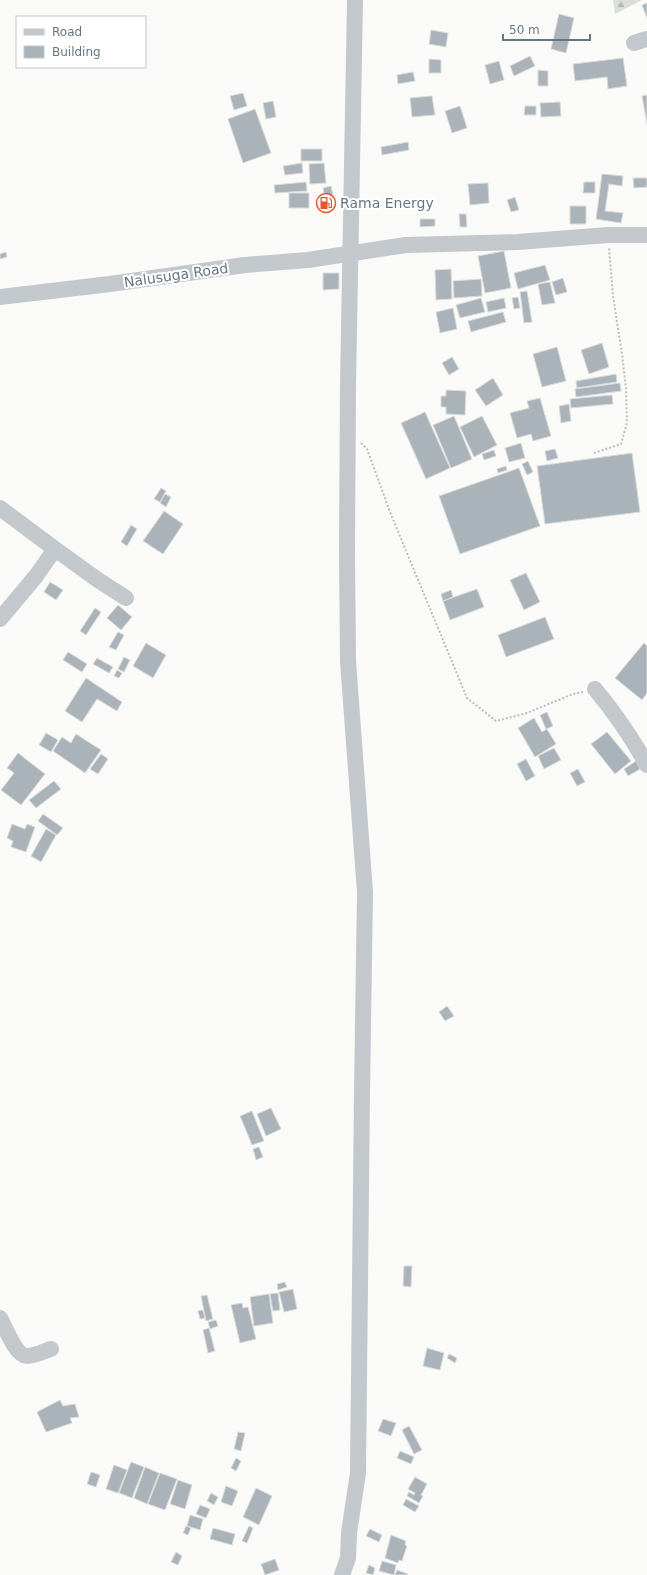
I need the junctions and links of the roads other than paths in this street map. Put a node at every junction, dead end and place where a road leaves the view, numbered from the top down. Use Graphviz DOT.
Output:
graph roads {
  1 [pos="354,0"];
  2 [pos="647,235"];
  3 [pos="351,253"];
  4 [pos="0,297"];
  5 [pos="0,508"];
  6 [pos="55,549"];
  7 [pos="126,598"];
  8 [pos="0,619"];
  9 [pos="595,689"];
  10 [pos="647,765"];
  11 [pos="0,1318"];
  12 [pos="51,1349"];
  13 [pos="342,1575"];
  1 -- 3 [label="street"];
  2 -- 3 [label="street, Nalusuga Road"];
  3 -- 4 [label="street, Nalusuga Road"];
  3 -- 13 [label="street"];
  5 -- 6 [label="street"];
  6 -- 7 [label="street"];
  6 -- 8 [label="street"];
  9 -- 10 [label="street"];
  11 -- 12 [label="street"];
}
